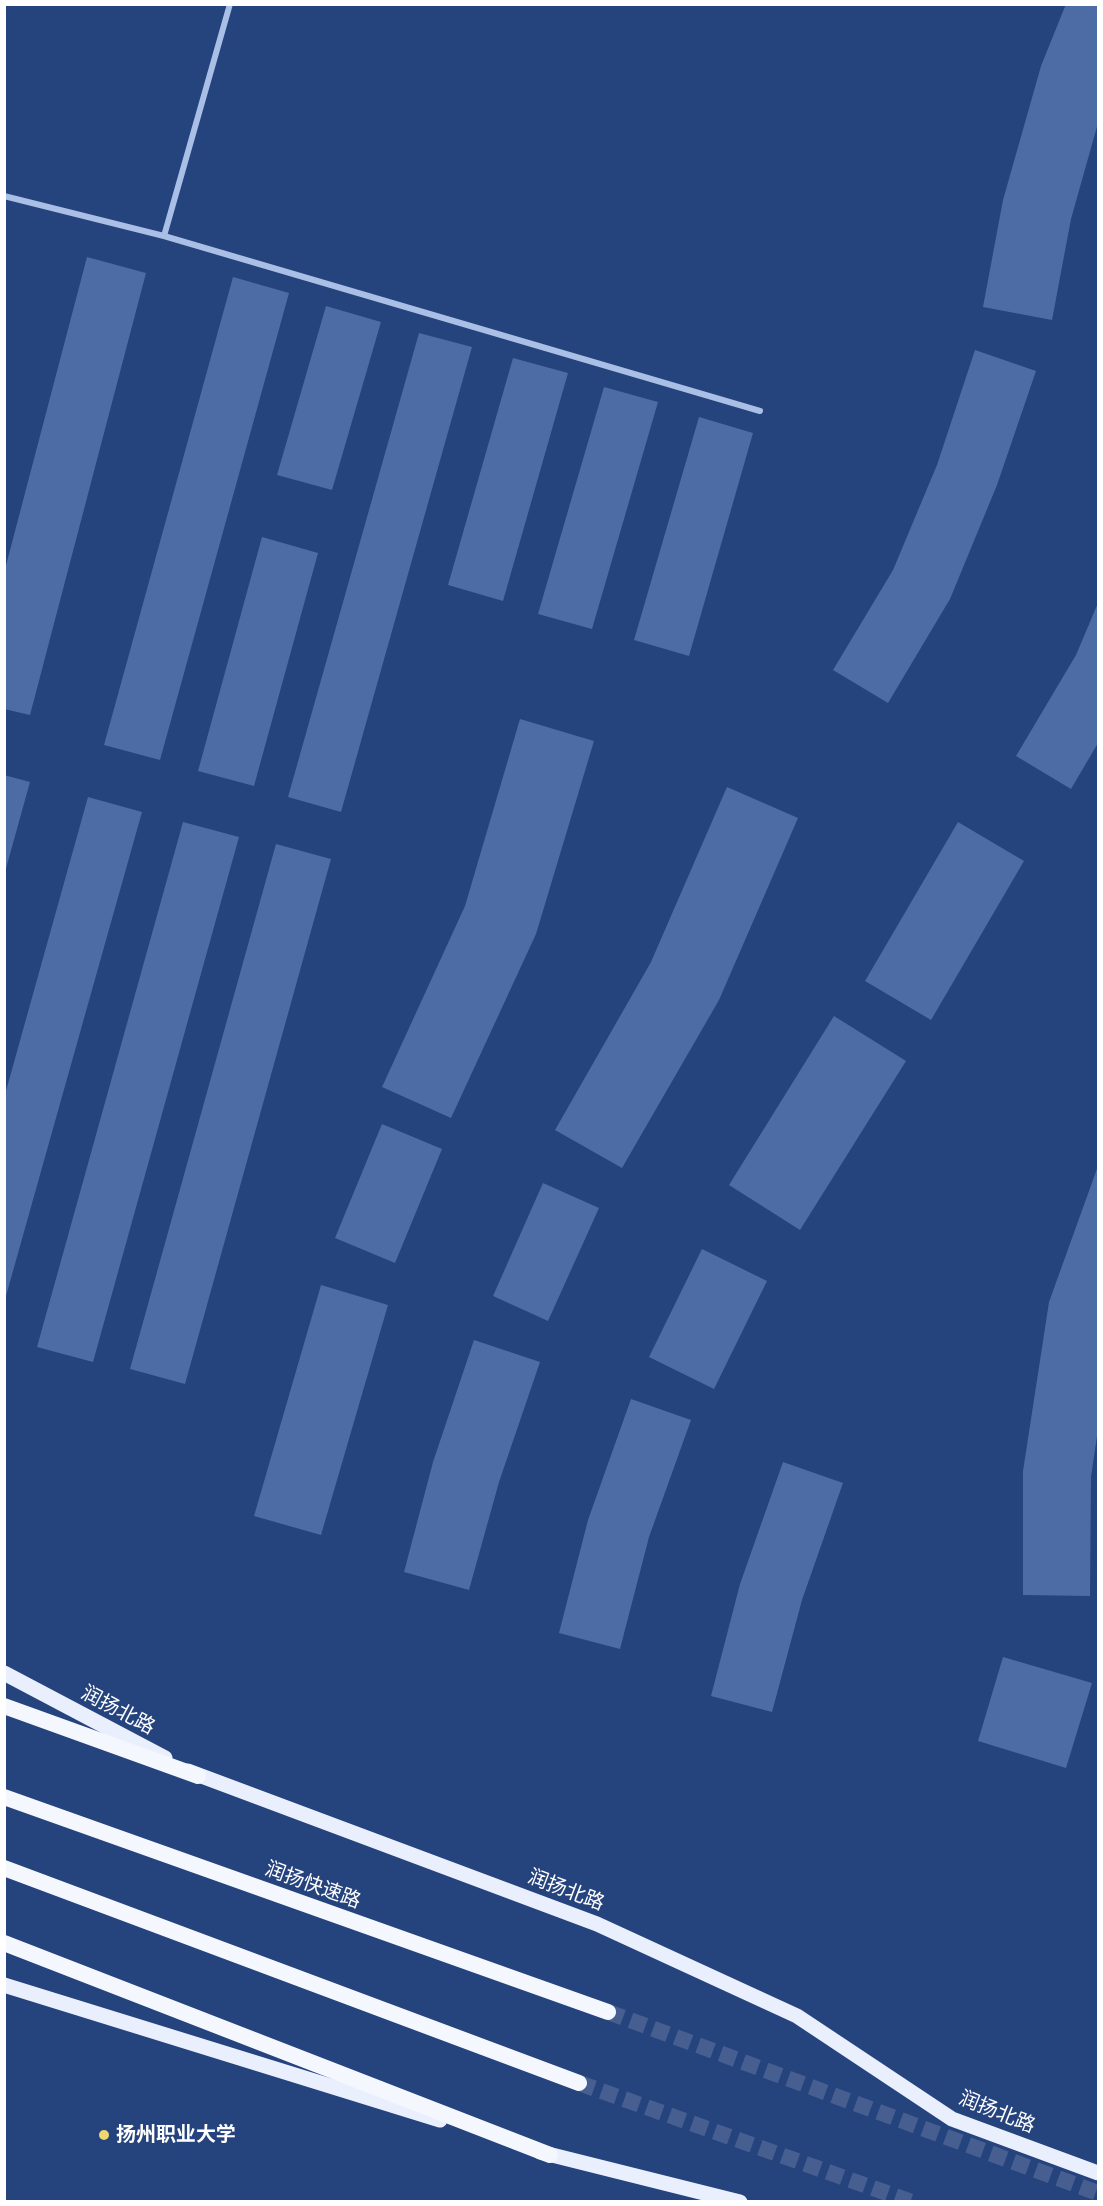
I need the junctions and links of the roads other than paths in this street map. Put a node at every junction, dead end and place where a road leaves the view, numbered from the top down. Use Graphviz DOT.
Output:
graph roads {
  1 [pos="230,4"];
  2 [pos="4,196"];
  3 [pos="164,236"];
  4 [pos="760,411"];
  5 [pos="4,1672"];
  6 [pos="4,1706"];
  7 [pos="198,1776"];
  8 [pos="4,1797"];
  9 [pos="4,1868"];
  10 [pos="4,1943"];
  11 [pos="4,1985"];
  12 [pos="608,2012"];
  13 [pos="579,2083"];
  14 [pos="550,2155"];
  15 [pos="1098,2173"];
  16 [pos="740,2202"];
  1 -- 3 [label="street"];
  2 -- 3 [label="street"];
  3 -- 4 [label="street"];
  5 -- 7 [label="main road, 润扬北路"];
  6 -- 7 [label="highway"];
  7 -- 15 [label="main road, 润扬北路"];
  8 -- 12 [label="highway, 润扬快速路"];
  9 -- 13 [label="highway"];
  10 -- 14 [label="highway"];
  11 -- 14 [label="main road"];
  14 -- 16 [label="main road"];
}
